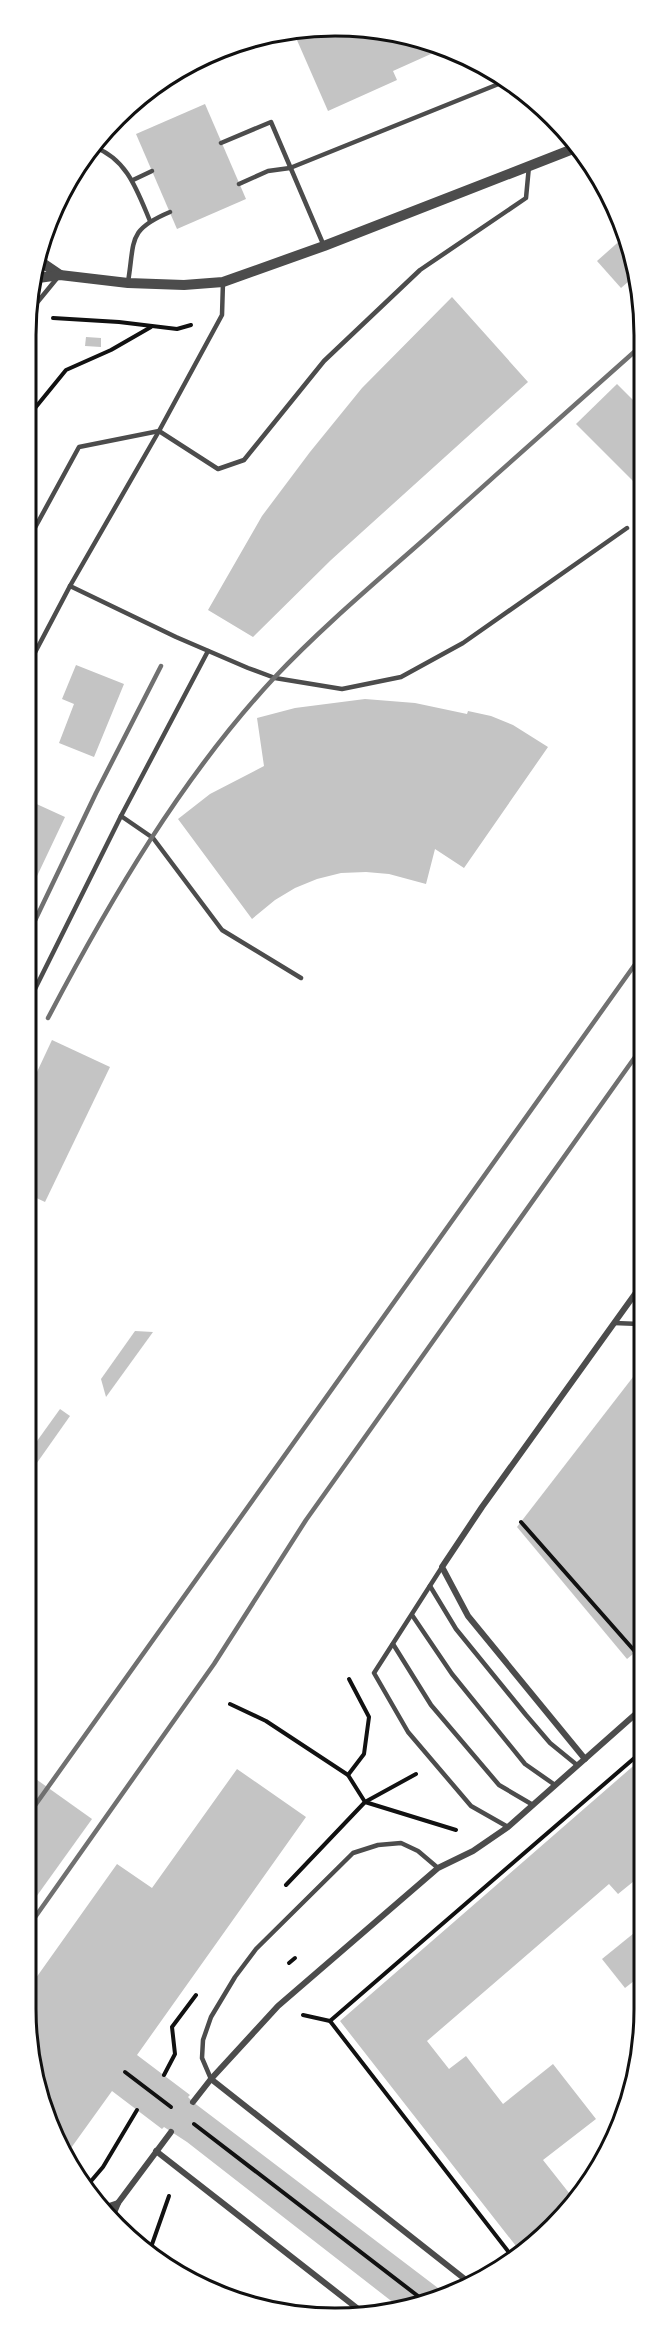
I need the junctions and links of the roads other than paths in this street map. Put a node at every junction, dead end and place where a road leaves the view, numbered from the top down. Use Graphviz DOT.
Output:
graph roads {
  1 [pos="498,84"];
  2 [pos="221,143"];
  3 [pos="101,149"];
  4 [pos="570,150"];
  5 [pos="529,165"];
  6 [pos="290,168"];
  7 [pos="152,171"];
  8 [pos="133,180"];
  9 [pos="239,184"];
  10 [pos="170,212"];
  11 [pos="150,221"];
  12 [pos="324,246"];
  13 [pos="45,265"];
  14 [pos="60,275"];
  15 [pos="42,277"];
  16 [pos="223,282"];
  17 [pos="128,283"];
  18 [pos="38,301"];
  19 [pos="159,431"];
  20 [pos="36,524"];
  21 [pos="627,528"];
  22 [pos="70,586"];
  23 [pos="36,651"];
  24 [pos="208,651"];
  25 [pos="121,816"];
  26 [pos="301,978"];
  27 [pos="36,987"];
  28 [pos="634,1295"];
  29 [pos="614,1323"];
  30 [pos="634,1324"];
  31 [pos="442,1567"];
  32 [pos="430,1586"];
  33 [pos="412,1615"];
  34 [pos="393,1644"];
  35 [pos="634,1715"];
  36 [pos="585,1759"];
  37 [pos="577,1765"];
  38 [pos="555,1785"];
  39 [pos="532,1805"];
  40 [pos="508,1827"];
  41 [pos="438,1868"];
  42 [pos="211,2079"];
  43 [pos="193,2102"];
  44 [pos="171,2132"];
  45 [pos="156,2151"];
  46 [pos="118,2203"];
  47 [pos="110,2206"];
  48 [pos="115,2211"];
  49 [pos="464,2278"];
  50 [pos="356,2307"];
  1 -- 6 [label="lane"];
  2 -- 6 [label="lane"];
  3 -- 8 [label="lane"];
  4 -- 5 [label="street"];
  5 -- 12 [label="street"];
  5 -- 19 [label="lane"];
  6 -- 9 [label="lane"];
  6 -- 12 [label="lane"];
  7 -- 8 [label="lane"];
  8 -- 11 [label="lane"];
  10 -- 11 [label="lane"];
  11 -- 17 [label="lane"];
  12 -- 16 [label="street"];
  13 -- 14 [label="street"];
  14 -- 15 [label="street"];
  14 -- 17 [label="street"];
  14 -- 18 [label="lane"];
  16 -- 17 [label="street"];
  16 -- 19 [label="lane"];
  19 -- 20 [label="lane"];
  19 -- 22 [label="lane"];
  21 -- 24 [label="lane"];
  22 -- 23 [label="lane"];
  22 -- 24 [label="lane"];
  24 -- 25 [label="lane"];
  25 -- 26 [label="lane"];
  25 -- 27 [label="lane"];
  28 -- 29 [label="street"];
  29 -- 30 [label="lane"];
  29 -- 31 [label="street"];
  31 -- 32 [label="lane"];
  31 -- 36 [label="street"];
  32 -- 33 [label="lane"];
  32 -- 37 [label="lane"];
  33 -- 34 [label="lane"];
  33 -- 38 [label="lane"];
  34 -- 39 [label="lane"];
  34 -- 40 [label="lane"];
  35 -- 36 [label="street"];
  36 -- 37 [label="street"];
  37 -- 38 [label="street"];
  38 -- 39 [label="street"];
  39 -- 40 [label="street"];
  40 -- 41 [label="street"];
  41 -- 42 [label="street"];
  41 -- 42 [label="lane"];
  42 -- 43 [label="street"];
  42 -- 49 [label="street"];
  44 -- 45 [label="street"];
  45 -- 46 [label="street"];
  45 -- 50 [label="street"];
  46 -- 47 [label="street"];
  46 -- 48 [label="street"];
}
